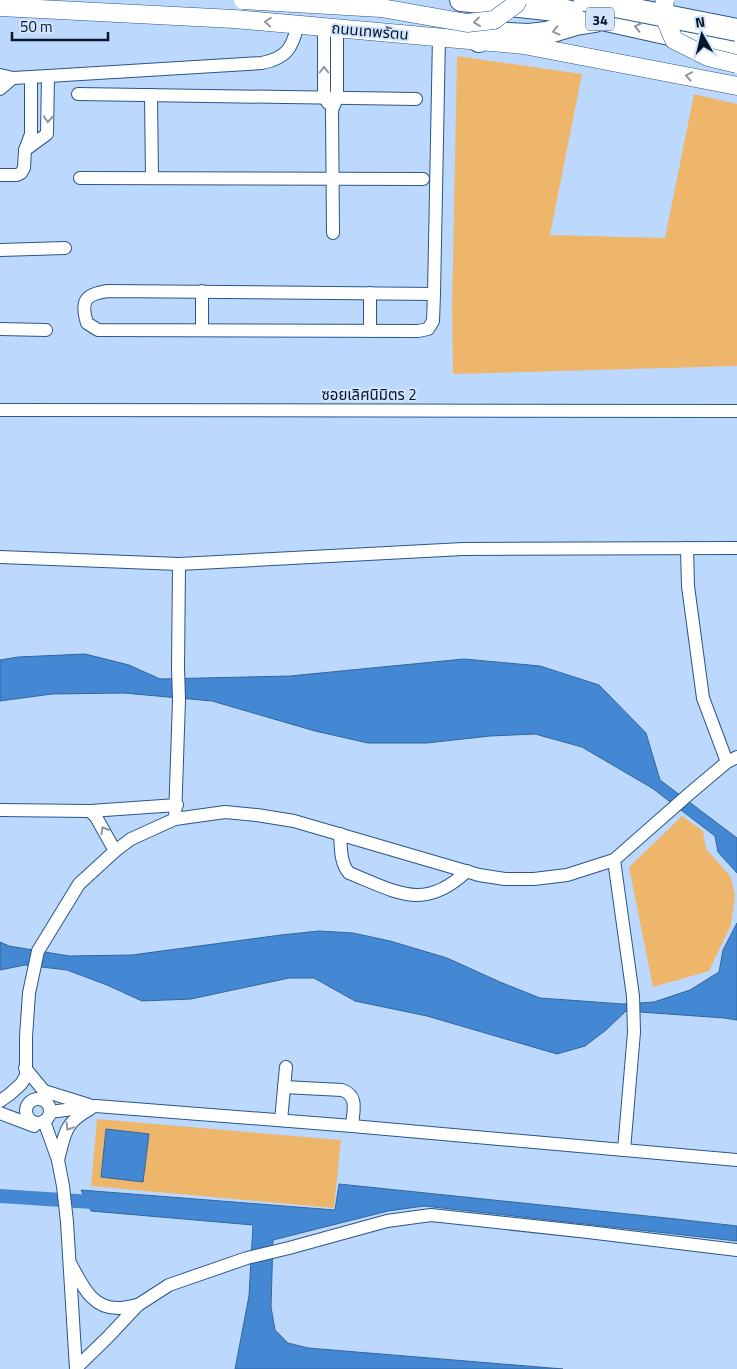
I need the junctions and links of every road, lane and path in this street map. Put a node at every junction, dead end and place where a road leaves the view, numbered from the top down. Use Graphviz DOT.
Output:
graph roads {
  1 [pos="242,0"];
  2 [pos="461,0"];
  3 [pos="518,0"];
  4 [pos="585,0"];
  5 [pos="646,0"];
  6 [pos="665,0"];
  7 [pos="0,7"];
  8 [pos="737,19"];
  9 [pos="604,20"];
  10 [pos="298,25"];
  11 [pos="330,28"];
  12 [pos="737,30"];
  13 [pos="439,37"];
  14 [pos="479,41"];
  15 [pos="737,48"];
  16 [pos="737,64"];
  17 [pos="48,76"];
  18 [pos="6,77"];
  19 [pos="31,77"];
  20 [pos="737,86"];
  21 [pos="0,89"];
  22 [pos="78,94"];
  23 [pos="152,95"];
  24 [pos="324,97"];
  25 [pos="338,98"];
  26 [pos="416,99"];
  27 [pos="332,110"];
  28 [pos="25,150"];
  29 [pos="0,175"];
  30 [pos="80,178"];
  31 [pos="152,178"];
  32 [pos="333,178"];
  33 [pos="423,179"];
  34 [pos="333,233"];
  35 [pos="65,248"];
  36 [pos="0,250"];
  37 [pos="202,291"];
  38 [pos="370,293"];
  39 [pos="434,294"];
  40 [pos="0,329"];
  41 [pos="46,330"];
  42 [pos="202,330"];
  43 [pos="370,331"];
  44 [pos="0,410"];
  45 [pos="737,411"];
  46 [pos="687,548"];
  47 [pos="737,548"];
  48 [pos="0,557"];
  49 [pos="179,564"];
  50 [pos="732,759"];
  51 [pos="177,805"];
  52 [pos="0,810"];
  53 [pos="90,811"];
  54 [pos="176,819"];
  55 [pos="340,834"];
  56 [pos="115,851"];
  57 [pos="614,860"];
  58 [pos="467,871"];
  59 [pos="286,1067"];
  60 [pos="25,1072"];
  61 [pos="284,1087"];
  62 [pos="0,1101"];
  63 [pos="29,1106"];
  64 [pos="94,1106"];
  65 [pos="0,1112"];
  66 [pos="47,1117"];
  67 [pos="281,1120"];
  68 [pos="352,1126"];
  69 [pos="624,1150"];
  70 [pos="57,1156"];
  71 [pos="737,1160"];
  72 [pos="737,1250"];
  73 [pos="69,1261"];
  74 [pos="138,1305"];
  75 [pos="76,1369"];
  3 -- 1 [label="main road, one-way, bridge"];
  2 -- 9 [label="highway, 34"];
  4 -- 12 [label="highway, bridge"];
  5 -- 8 [label="highway"];
  6 -- 16 [label="main road, bridge"];
  10 -- 7 [label="main road, ถนนเทพรัตน, one-way"];
  9 -- 14 [label="highway, one-way"];
  15 -- 9 [label="highway, 34, one-way"];
  10 -- 11 [label="main road, ถนนเทพรัตน"];
  10 -- 17 [label="street"];
  11 -- 13 [label="main road, ถนนเทพรัตน"];
  24 -- 11 [label="street, one-way"];
  11 -- 25 [label="street"];
  13 -- 14 [label="main road, ถนนเทพรัตน"];
  13 -- 39 [label="street"];
  20 -- 14 [label="main road, ถนนเทพรัตน, one-way"];
  17 -- 19 [label="street"];
  17 -- 28 [label="street, one-way"];
  18 -- 19 [label="street"];
  18 -- 21 [label="street"];
  19 -- 28 [label="street"];
  22 -- 23 [label="street"];
  23 -- 24 [label="street"];
  23 -- 31 [label="street"];
  24 -- 25 [label="street"];
  24 -- 27 [label="street"];
  25 -- 26 [label="street"];
  25 -- 27 [label="street"];
  27 -- 32 [label="street"];
  28 -- 29 [label="street"];
  30 -- 31 [label="street"];
  31 -- 32 [label="street"];
  32 -- 33 [label="street"];
  32 -- 34 [label="street"];
  35 -- 36 [label="street"];
  37 -- 38 [label="street"];
  37 -- 42 [label="street"];
  37 -- 42 [label="street"];
  38 -- 39 [label="street"];
  38 -- 43 [label="street"];
  39 -- 43 [label="street"];
  40 -- 41 [label="street"];
  42 -- 43 [label="street"];
  44 -- 45 [label="street, ซอยเลิศนิมิตร 2"];
  46 -- 47 [label="street"];
  46 -- 49 [label="street"];
  46 -- 50 [label="street"];
  48 -- 49 [label="street"];
  49 -- 51 [label="street"];
  50 -- 57 [label="street"];
  51 -- 53 [label="street"];
  51 -- 54 [label="street"];
  52 -- 53 [label="street"];
  56 -- 53 [label="street, one-way"];
  54 -- 55 [label="street"];
  54 -- 56 [label="street"];
  55 -- 58 [label="street"];
  55 -- 58 [label="street"];
  56 -- 60 [label="street"];
  57 -- 58 [label="street"];
  57 -- 69 [label="street"];
  59 -- 61 [label="street"];
  60 -- 62 [label="street"];
  60 -- 63 [label="street"];
  60 -- 64 [label="street"];
  61 -- 67 [label="street"];
  61 -- 68 [label="street"];
  63 -- 65 [label="street"];
  63 -- 66 [label="street"];
  63 -- 66 [label="street"];
  64 -- 66 [label="street"];
  64 -- 67 [label="street"];
  64 -- 70 [label="street, one-way"];
  65 -- 70 [label="street"];
  66 -- 70 [label="street"];
  67 -- 68 [label="street"];
  68 -- 69 [label="street"];
  69 -- 71 [label="street"];
  70 -- 73 [label="street"];
  72 -- 74 [label="street"];
  73 -- 74 [label="street"];
  73 -- 75 [label="street"];
  74 -- 75 [label="street"];
}
